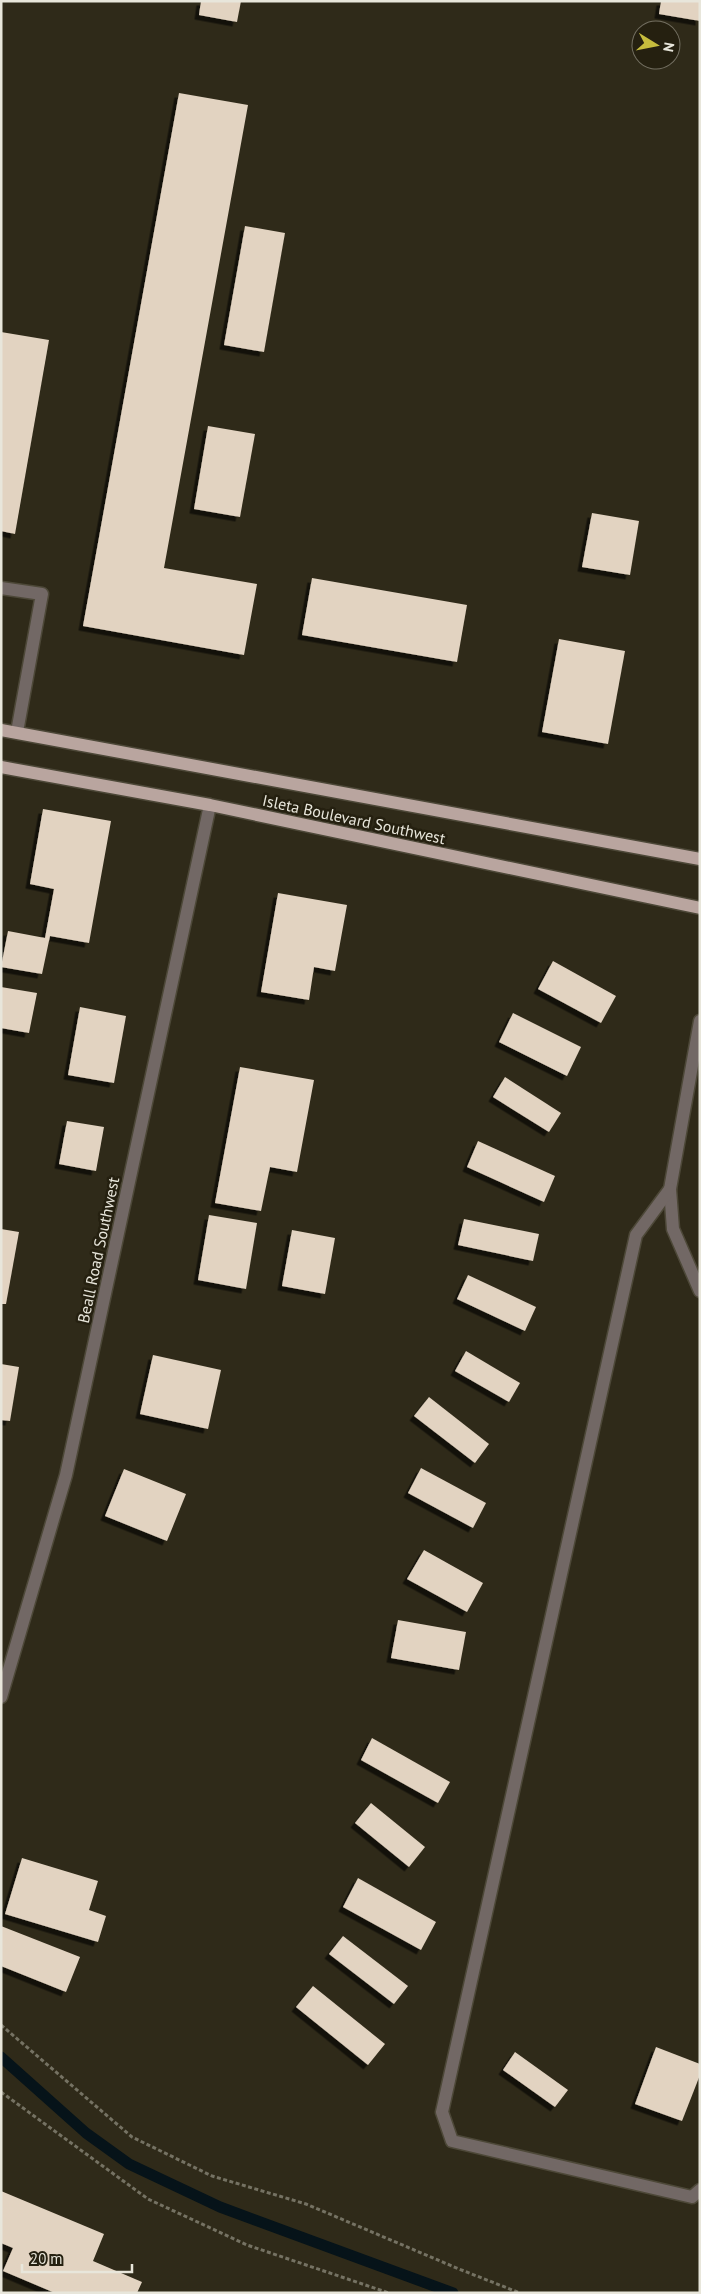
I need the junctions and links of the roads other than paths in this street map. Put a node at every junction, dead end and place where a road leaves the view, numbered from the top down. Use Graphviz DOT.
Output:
graph roads {
  1 [pos="1,588"];
  2 [pos="1,730"];
  3 [pos="17,732"];
  4 [pos="1,767"];
  5 [pos="210,805"];
  6 [pos="700,859"];
  7 [pos="700,908"];
  8 [pos="700,1021"];
  9 [pos="670,1189"];
  10 [pos="700,1290"];
  11 [pos="1,1697"];
  12 [pos="700,2190"];
  1 -- 3 [label="street"];
  2 -- 3 [label="main road, Isleta Boulevard Southwest"];
  3 -- 6 [label="main road, Isleta Boulevard Southwest"];
  4 -- 5 [label="main road, Isleta Boulevard Southwest"];
  5 -- 7 [label="main road, Isleta Boulevard Southwest"];
  5 -- 11 [label="street, Beall Road Southwest"];
  8 -- 9 [label="street"];
  9 -- 10 [label="street"];
  9 -- 12 [label="street"];
}
